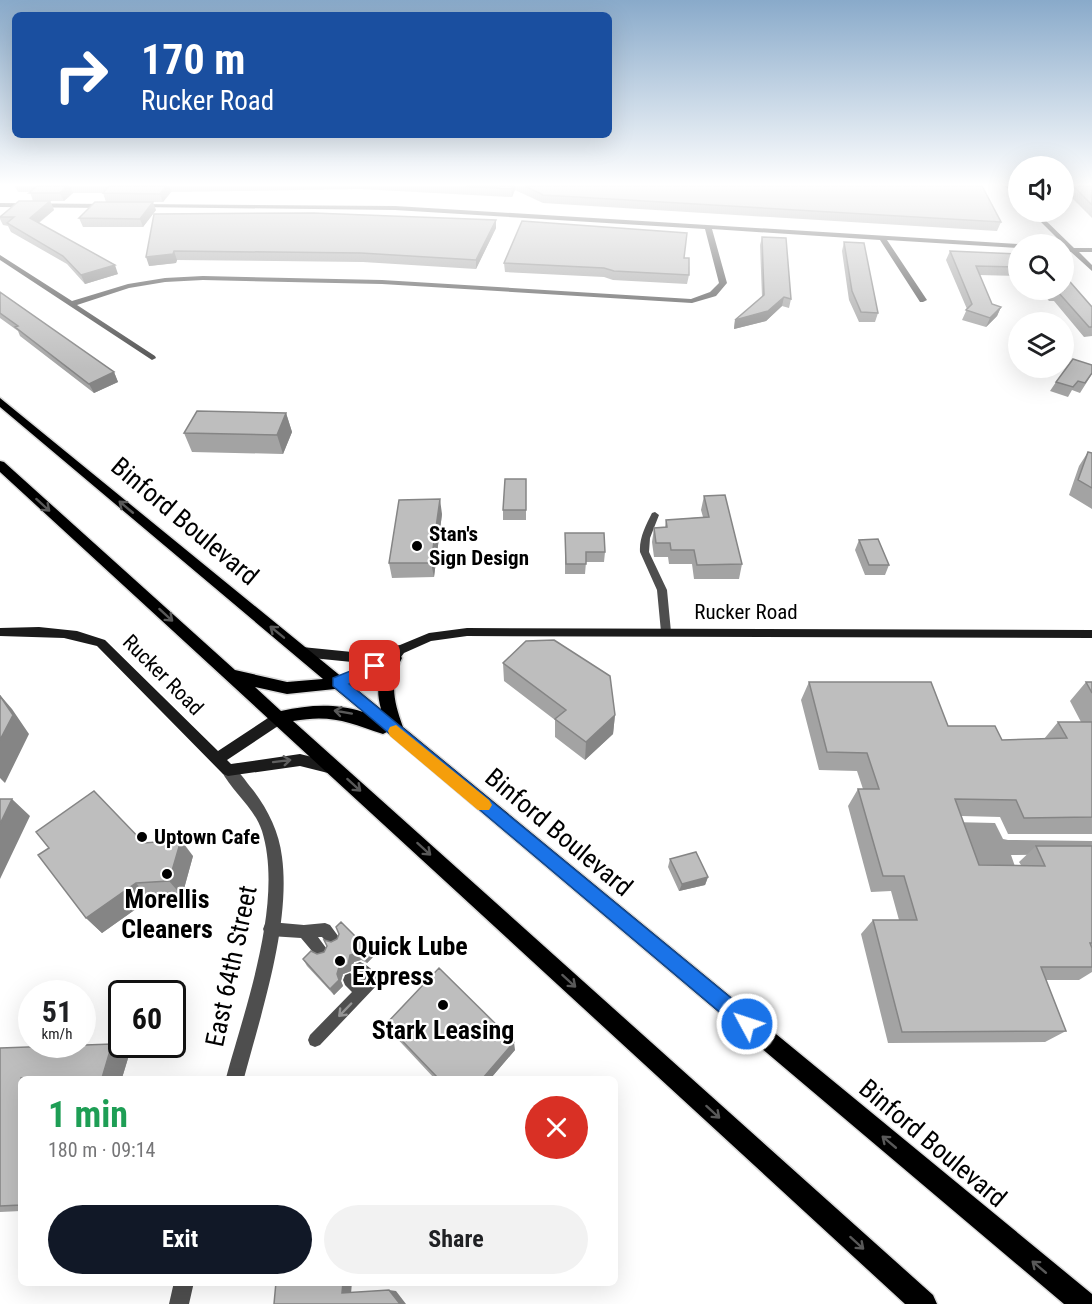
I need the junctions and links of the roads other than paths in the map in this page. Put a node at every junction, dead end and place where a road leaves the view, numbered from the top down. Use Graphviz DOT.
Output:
graph roads {
  1 [pos="713,247"];
  2 [pos="888,247"];
  3 [pos="1074,250"];
  4 [pos="1092,250"];
  5 [pos="1074,251"];
  6 [pos="0,257"];
  7 [pos="1092,269"];
  8 [pos="923,300"];
  9 [pos="71,304"];
  10 [pos="152,358"];
  11 [pos="0,401"];
  12 [pos="0,465"];
  13 [pos="655,515"];
  14 [pos="0,632"];
  15 [pos="666,632"];
  16 [pos="1092,633"];
  17 [pos="303,652"];
  18 [pos="398,653"];
  19 [pos="232,673"];
  20 [pos="338,682"];
  21 [pos="279,718"];
  22 [pos="397,733"];
  23 [pos="222,764"];
  24 [pos="336,770"];
  25 [pos="270,929"];
  26 [pos="304,932"];
  27 [pos="334,940"];
  28 [pos="322,952"];
  29 [pos="355,974"];
  30 [pos="315,1040"];
  31 [pos="235,1076"];
  32 [pos="183,1286"];
  33 [pos="179,1304"];
  34 [pos="924,1304"];
  35 [pos="1084,1304"];
  1 -- 9 [label="street"];
  2 -- 8 [label="street"];
  3 -- 4 [label="street"];
  5 -- 7 [label="street"];
  6 -- 9 [label="street"];
  9 -- 10 [label="street"];
  17 -- 11 [label="main road, Binford Boulevard, one-way"];
  12 -- 19 [label="main road, one-way"];
  13 -- 15 [label="lane"];
  14 -- 23 [label="street, Rucker Road"];
  15 -- 16 [label="street, Rucker Road"];
  15 -- 18 [label="street, Rucker Road"];
  17 -- 18 [label="street, Rucker Road"];
  17 -- 20 [label="main road, Binford Boulevard"];
  18 -- 20 [label="street, Rucker Road"];
  18 -- 22 [label="main road"];
  19 -- 20 [label="main road"];
  19 -- 21 [label="main road"];
  20 -- 22 [label="main road, Binford Boulevard"];
  22 -- 21 [label="main road, one-way"];
  21 -- 23 [label="street"];
  21 -- 24 [label="main road"];
  35 -- 22 [label="main road, Binford Boulevard, one-way"];
  23 -- 24 [label="street, one-way"];
  23 -- 25 [label="street, East 64th Street"];
  24 -- 34 [label="main road, one-way"];
  25 -- 26 [label="lane"];
  25 -- 31 [label="street, East 64th Street"];
  26 -- 27 [label="lane"];
  26 -- 28 [label="lane"];
  29 -- 30 [label="lane, one-way"];
  32 -- 33 [label="street"];
}
